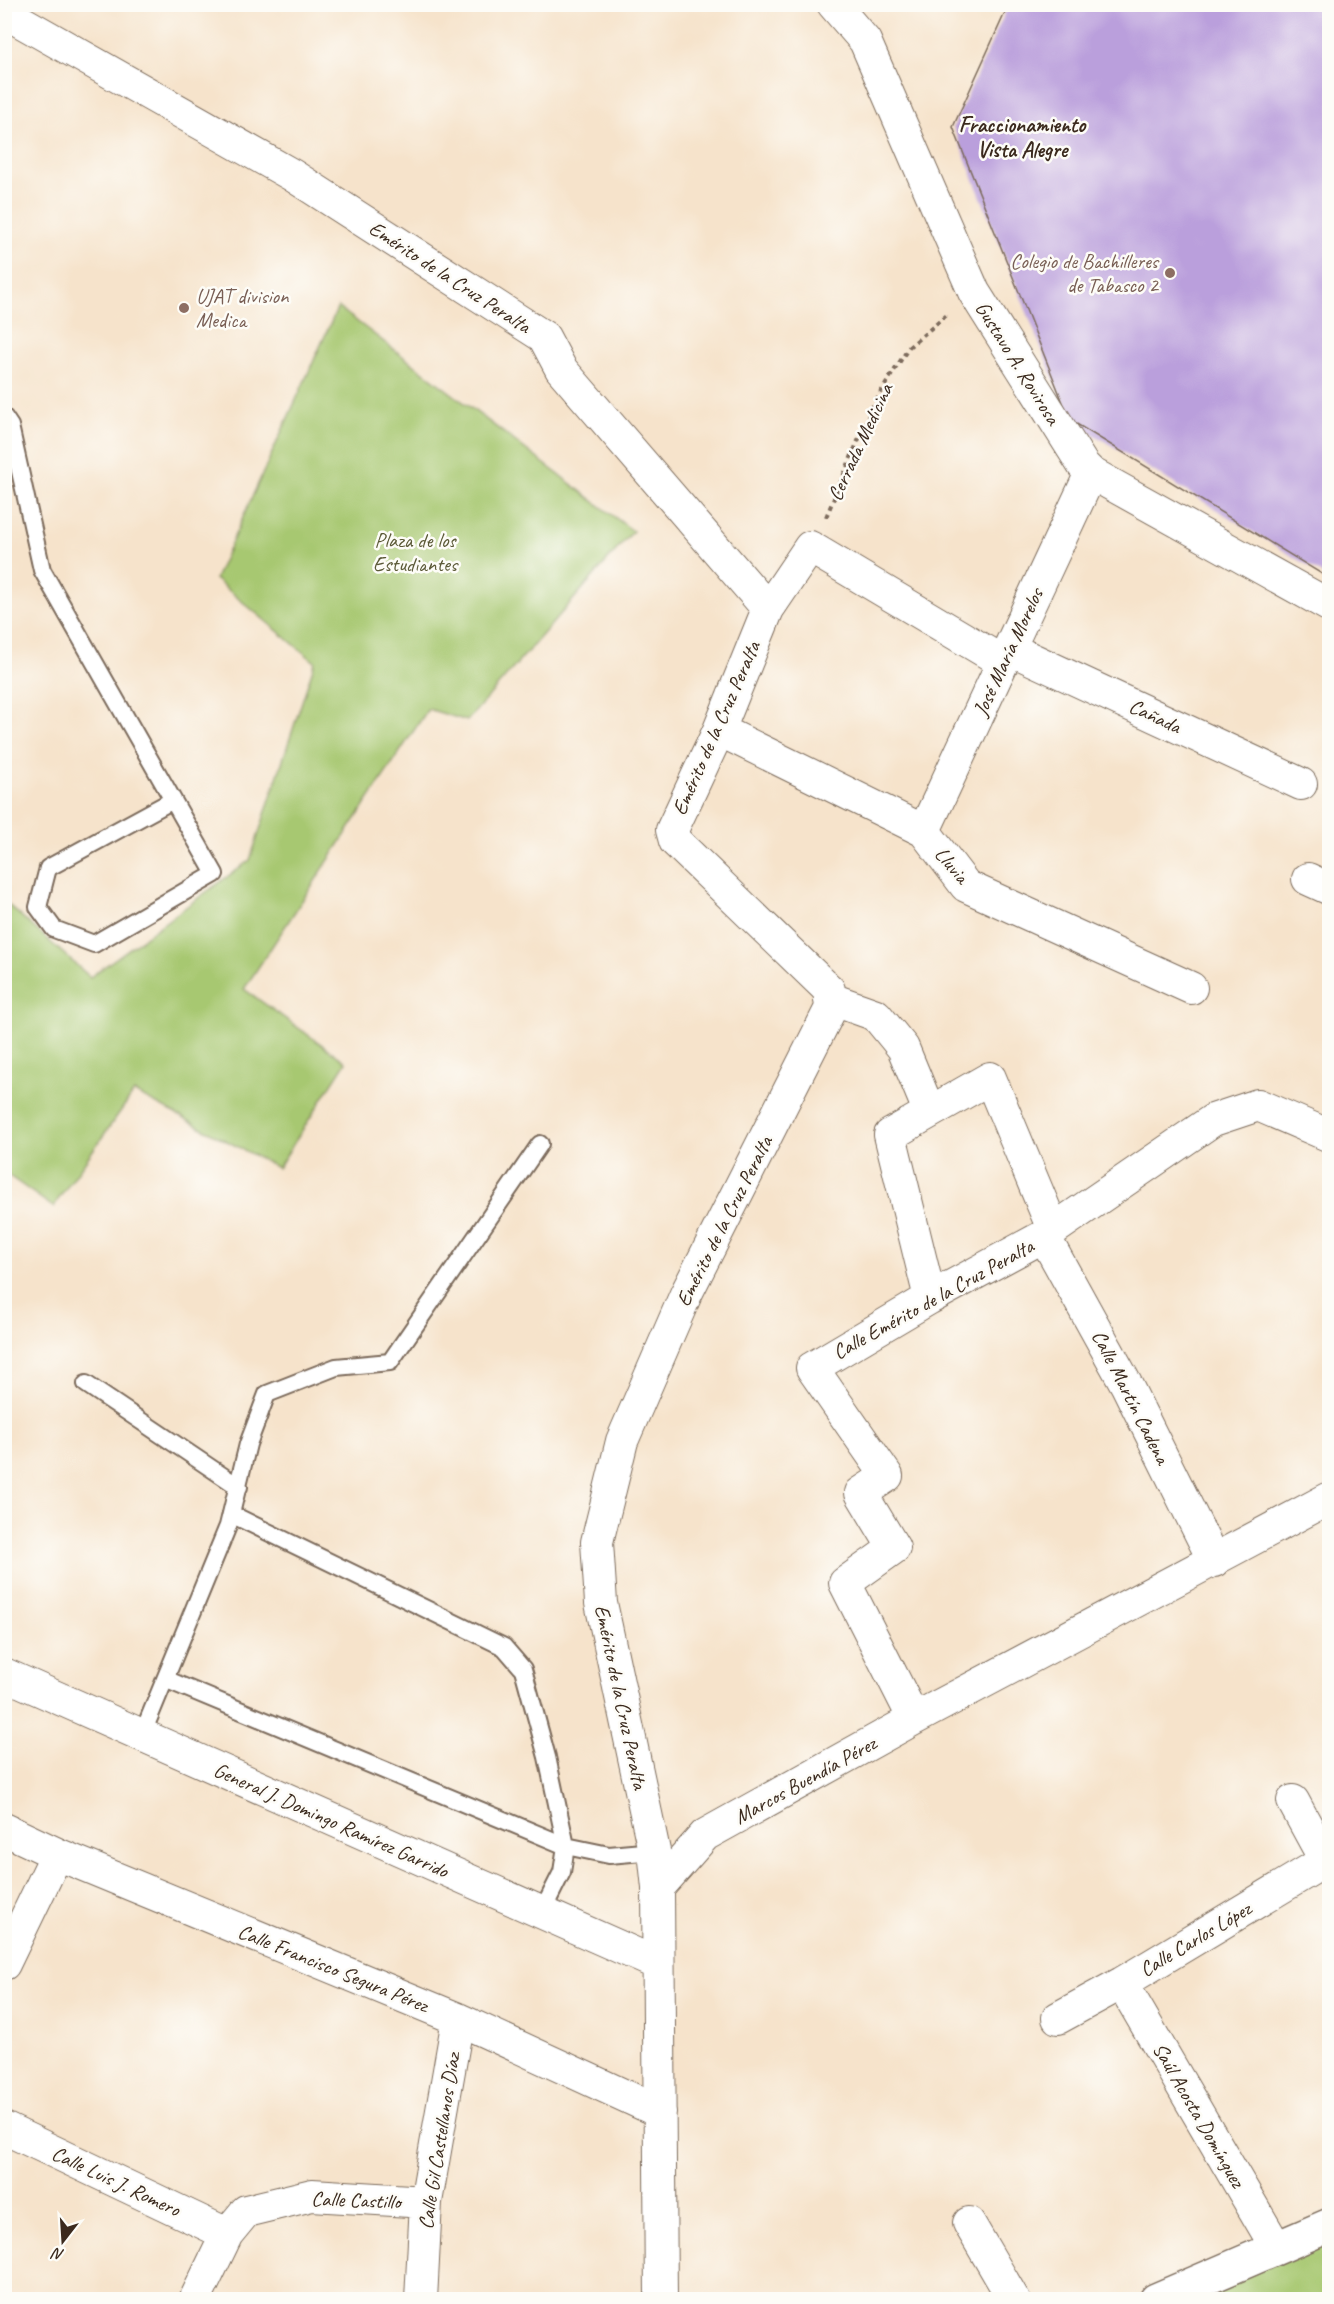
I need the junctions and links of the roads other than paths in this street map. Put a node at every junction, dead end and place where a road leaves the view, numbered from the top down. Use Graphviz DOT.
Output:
graph roads {
  1 [pos="833,4"];
  2 [pos="4,12"];
  3 [pos="4,417"];
  4 [pos="1091,473"];
  5 [pos="1329,606"];
  6 [pos="768,609"];
  7 [pos="1006,655"];
  8 [pos="719,730"];
  9 [pos="1301,784"];
  10 [pos="173,800"];
  11 [pos="924,831"];
  12 [pos="1191,988"];
  13 [pos="831,999"];
  14 [pos="929,1111"];
  15 [pos="1329,1136"];
  16 [pos="540,1144"];
  17 [pos="1049,1232"];
  18 [pos="930,1298"];
  19 [pos="86,1384"];
  20 [pos="238,1487"];
  21 [pos="1329,1498"];
  22 [pos="231,1514"];
  23 [pos="1214,1560"];
  24 [pos="4,1674"];
  25 [pos="165,1679"];
  26 [pos="914,1719"];
  27 [pos="142,1736"];
  28 [pos="1293,1801"];
  29 [pos="4,1829"];
  30 [pos="566,1846"];
  31 [pos="654,1851"];
  32 [pos="57,1854"];
  33 [pos="1328,1862"];
  34 [pos="658,1888"];
  35 [pos="541,1914"];
  36 [pos="4,1964"];
  37 [pos="658,1964"];
  38 [pos="1122,1983"];
  39 [pos="1058,2018"];
  40 [pos="458,2019"];
  41 [pos="660,2112"];
  42 [pos="4,2128"];
  43 [pos="426,2202"];
  44 [pos="969,2223"];
  45 [pos="1329,2225"];
  46 [pos="227,2234"];
  47 [pos="1275,2247"];
  48 [pos="195,2300"];
  49 [pos="421,2300"];
  50 [pos="661,2300"];
  51 [pos="1014,2300"];
  52 [pos="1156,2300"];
  1 -- 4 [label="street, Gustavo A. Rovirosa"];
  2 -- 6 [label="street, Emérito de la Cruz Peralta"];
  3 -- 10 [label="lane"];
  4 -- 5 [label="street, Gustavo A. Rovirosa"];
  4 -- 7 [label="street, José María Morelos"];
  6 -- 7 [label="street, Cañada"];
  6 -- 8 [label="street, Emérito de la Cruz Peralta"];
  7 -- 9 [label="street, Cañada"];
  7 -- 11 [label="street, José María Morelos"];
  8 -- 11 [label="street, Lluvia"];
  8 -- 13 [label="street, Emérito de la Cruz Peralta"];
  10 -- 10 [label="lane"];
  11 -- 12 [label="street, Lluvia"];
  13 -- 14 [label="street"];
  13 -- 31 [label="street, Emérito de la Cruz Peralta"];
  14 -- 17 [label="street, Calle Martín Cadena"];
  14 -- 18 [label="street"];
  15 -- 17 [label="street, Calle Emérito de la Cruz Peralta"];
  16 -- 20 [label="lane"];
  17 -- 18 [label="street, Calle Emérito de la Cruz Peralta"];
  17 -- 23 [label="street, Calle Martín Cadena"];
  18 -- 26 [label="street, Calle Emérito de la Cruz Peralta"];
  19 -- 20 [label="lane"];
  20 -- 22 [label="lane"];
  21 -- 23 [label="street, Marcos Buendía Pérez"];
  22 -- 25 [label="lane"];
  22 -- 30 [label="lane"];
  23 -- 26 [label="street, Marcos Buendía Pérez"];
  24 -- 27 [label="street, General J. Domingo Ramírez Garrido"];
  25 -- 27 [label="lane"];
  25 -- 30 [label="lane"];
  26 -- 34 [label="street, Marcos Buendía Pérez"];
  27 -- 35 [label="street, General J. Domingo Ramírez Garrido"];
  28 -- 33 [label="street"];
  29 -- 32 [label="street, Calle Francisco Segura Pérez"];
  30 -- 31 [label="lane"];
  30 -- 35 [label="lane"];
  31 -- 34 [label="street, Emérito de la Cruz Peralta"];
  32 -- 36 [label="street"];
  32 -- 40 [label="street, Calle Francisco Segura Pérez"];
  33 -- 38 [label="street, Calle Carlos López"];
  34 -- 37 [label="street"];
  35 -- 37 [label="street, General J. Domingo Ramírez Garrido"];
  37 -- 41 [label="street"];
  38 -- 39 [label="street, Calle Carlos López"];
  38 -- 47 [label="street, Saúl Acosta Domínguez"];
  40 -- 41 [label="street, Calle Francisco Segura Pérez"];
  40 -- 43 [label="street, Calle Gil Castellanos Díaz"];
  41 -- 50 [label="street"];
  42 -- 46 [label="street, Calle Luis J. Romero"];
  43 -- 46 [label="street, Calle Castillo"];
  43 -- 49 [label="street, Calle Gil Castellanos Díaz"];
  44 -- 51 [label="street"];
  45 -- 47 [label="street"];
  46 -- 48 [label="street, Calle Castillo"];
  47 -- 52 [label="street"];
}
